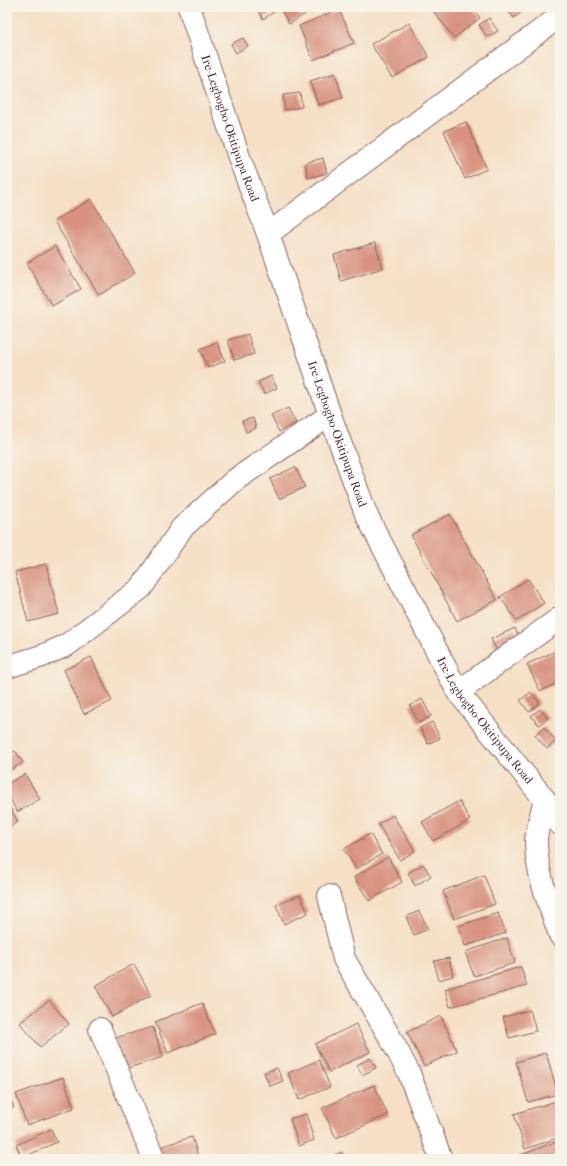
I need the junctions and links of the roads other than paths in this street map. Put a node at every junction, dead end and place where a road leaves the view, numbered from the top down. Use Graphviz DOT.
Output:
graph roads {
  1 [pos="190,7"];
  2 [pos="560,16"];
  3 [pos="268,234"];
  4 [pos="330,415"];
  5 [pos="560,618"];
  6 [pos="7,667"];
  7 [pos="458,692"];
  8 [pos="545,800"];
  9 [pos="560,824"];
  10 [pos="329,896"];
  11 [pos="560,935"];
  12 [pos="100,1029"];
  13 [pos="154,1159"];
  14 [pos="441,1159"];
  1 -- 3 [label="street, Ire-Legbogbo-Okitipupa Road"];
  2 -- 3 [label="street"];
  3 -- 4 [label="street, Ire-Legbogbo-Okitipupa Road"];
  4 -- 6 [label="street"];
  4 -- 7 [label="street, Ire-Legbogbo-Okitipupa Road"];
  5 -- 7 [label="street"];
  7 -- 8 [label="street, Ire-Legbogbo-Okitipupa Road"];
  8 -- 9 [label="street, Ire-Legbogbo-Okitipupa Road"];
  8 -- 11 [label="street"];
  10 -- 14 [label="street"];
  12 -- 13 [label="street"];
}
